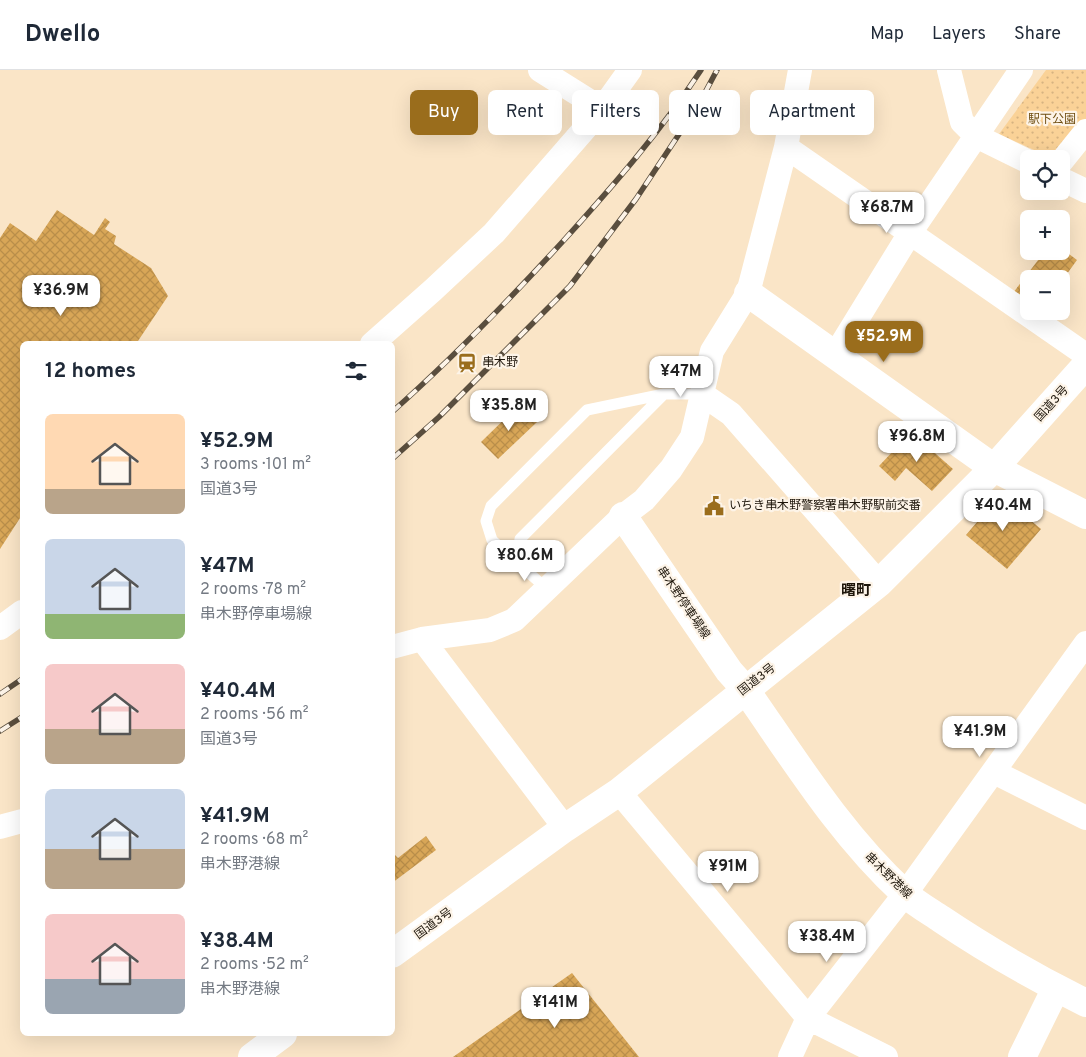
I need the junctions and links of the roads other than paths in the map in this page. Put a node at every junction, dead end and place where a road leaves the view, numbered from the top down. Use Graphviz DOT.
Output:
graph roads {
  1 [pos="540,70"];
  2 [pos="630,70"];
  3 [pos="800,70"];
  4 [pos="949,70"];
  5 [pos="1021,70"];
  6 [pos="572,90"];
  7 [pos="616,90"];
  8 [pos="1086,131"];
  9 [pos="579,135"];
  10 [pos="976,136"];
  11 [pos="786,147"];
  12 [pos="1070,151"];
  13 [pos="1020,158"];
  14 [pos="1070,183"];
  15 [pos="1086,191"];
  16 [pos="910,233"];
  17 [pos="748,293"];
  18 [pos="375,341"];
  19 [pos="835,355"];
  20 [pos="1086,356"];
  21 [pos="1086,365"];
  22 [pos="664,394"];
  23 [pos="702,394"];
  24 [pos="994,468"];
  25 [pos="1086,515"];
  26 [pos="623,516"];
  27 [pos="517,562"];
  28 [pos="879,583"];
  29 [pos="547,589"];
  30 [pos="20,613"];
  31 [pos="0,628"];
  32 [pos="422,639"];
  33 [pos="1086,643"];
  34 [pos="395,647"];
  35 [pos="1079,667"];
  36 [pos="745,689"];
  37 [pos="994,772"];
  38 [pos="619,792"];
  39 [pos="1086,818"];
  40 [pos="20,822"];
  41 [pos="0,827"];
  42 [pos="565,828"];
  43 [pos="905,894"];
  44 [pos="395,952"];
  45 [pos="1056,988"];
  46 [pos="1086,1003"];
  47 [pos="808,1018"];
  48 [pos="280,1036"];
  49 [pos="252,1057"];
  50 [pos="790,1057"];
  51 [pos="886,1057"];
  52 [pos="1022,1057"];
  1 -- 6 [label="street"];
  2 -- 7 [label="street"];
  3 -- 11 [label="street"];
  4 -- 10 [label="street"];
  5 -- 10 [label="street"];
  8 -- 12 [label="street"];
  9 -- 18 [label="street"];
  10 -- 13 [label="street"];
  10 -- 16 [label="street"];
  11 -- 16 [label="street"];
  11 -- 17 [label="street"];
  14 -- 15 [label="street"];
  16 -- 19 [label="street"];
  16 -- 20 [label="street"];
  17 -- 19 [label="main road"];
  17 -- 23 [label="street"];
  19 -- 24 [label="main road"];
  21 -- 24 [label="main road, 国道3号"];
  22 -- 23 [label="lane"];
  22 -- 27 [label="lane"];
  22 -- 27 [label="lane"];
  23 -- 26 [label="street"];
  23 -- 28 [label="street"];
  24 -- 25 [label="main road"];
  24 -- 28 [label="main road, 国道3号"];
  26 -- 29 [label="street"];
  26 -- 36 [label="main road, 串木野停車場線"];
  27 -- 29 [label="lane"];
  28 -- 36 [label="main road, 国道3号"];
  29 -- 32 [label="street"];
  30 -- 31 [label="street"];
  32 -- 34 [label="street"];
  32 -- 42 [label="street"];
  33 -- 35 [label="street"];
  35 -- 37 [label="street"];
  36 -- 38 [label="main road, 国道3号"];
  36 -- 43 [label="main road, 串木野港線"];
  37 -- 39 [label="street"];
  37 -- 43 [label="street"];
  38 -- 42 [label="main road, 国道3号"];
  38 -- 47 [label="street"];
  40 -- 41 [label="street"];
  42 -- 44 [label="main road, 国道3号"];
  43 -- 45 [label="main road, 串木野港線"];
  43 -- 47 [label="street"];
  45 -- 46 [label="main road, 串木野港線"];
  45 -- 52 [label="main road"];
  47 -- 50 [label="street"];
  47 -- 51 [label="street"];
  48 -- 49 [label="main road"];
}
